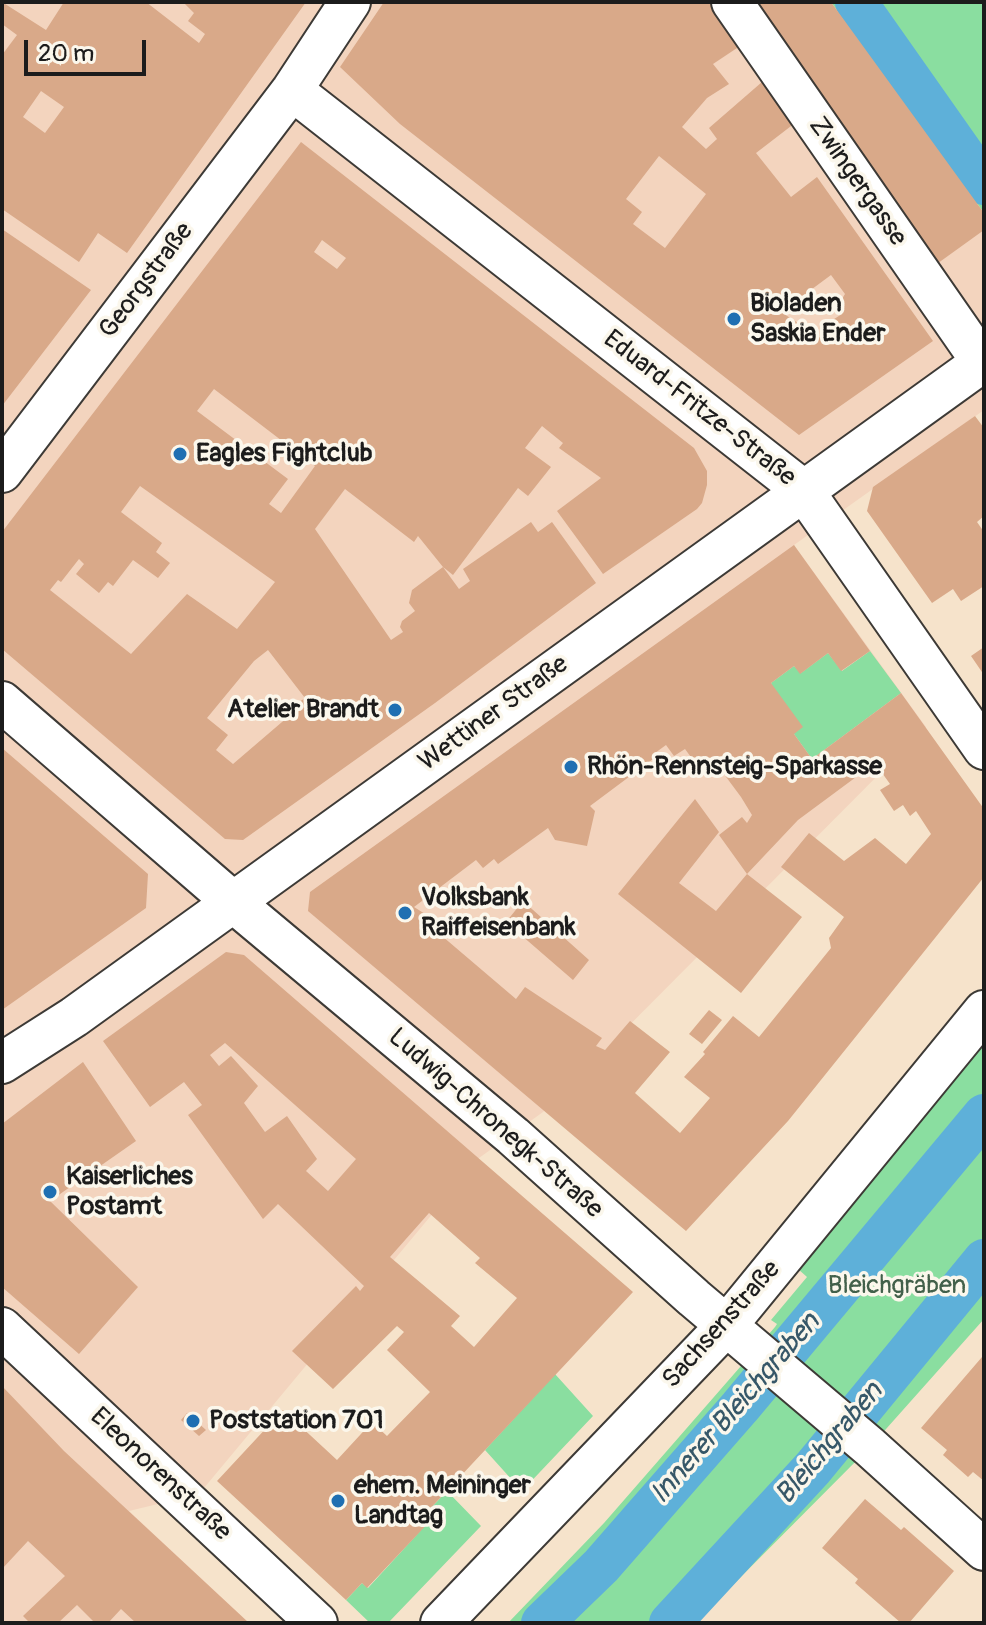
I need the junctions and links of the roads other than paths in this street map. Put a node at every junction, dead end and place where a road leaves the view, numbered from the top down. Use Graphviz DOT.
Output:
graph roads {
  1 [pos="350,2"];
  2 [pos="732,2"];
  3 [pos="292,90"];
  4 [pos="983,362"];
  5 [pos="2,472"];
  6 [pos="803,490"];
  7 [pos="2,702"];
  8 [pos="984,749"];
  9 [pos="233,902"];
  10 [pos="984,1011"];
  11 [pos="2,1063"];
  12 [pos="2,1328"];
  13 [pos="740,1336"];
  14 [pos="984,1550"];
  15 [pos="317,1623"];
  16 [pos="441,1623"];
  1 -- 3 [label="street, Georgstraße"];
  2 -- 4 [label="street, Zwingergasse"];
  3 -- 5 [label="street, Georgstraße"];
  3 -- 6 [label="street, Eduard-Fritze-Straße"];
  4 -- 6 [label="street, Wettiner Straße"];
  6 -- 8 [label="street, Eduard-Fritze-Straße"];
  6 -- 9 [label="street, Wettiner Straße"];
  7 -- 9 [label="street, Ludwig-Chronegk-Straße"];
  9 -- 11 [label="street, Wettiner Straße"];
  9 -- 13 [label="street, Ludwig-Chronegk-Straße"];
  10 -- 13 [label="street, Sachsenstraße"];
  12 -- 15 [label="street, Eleonorenstraße"];
  13 -- 14 [label="street, Ludwig-Chronegk-Straße"];
  13 -- 16 [label="street, Sachsenstraße"];
}
